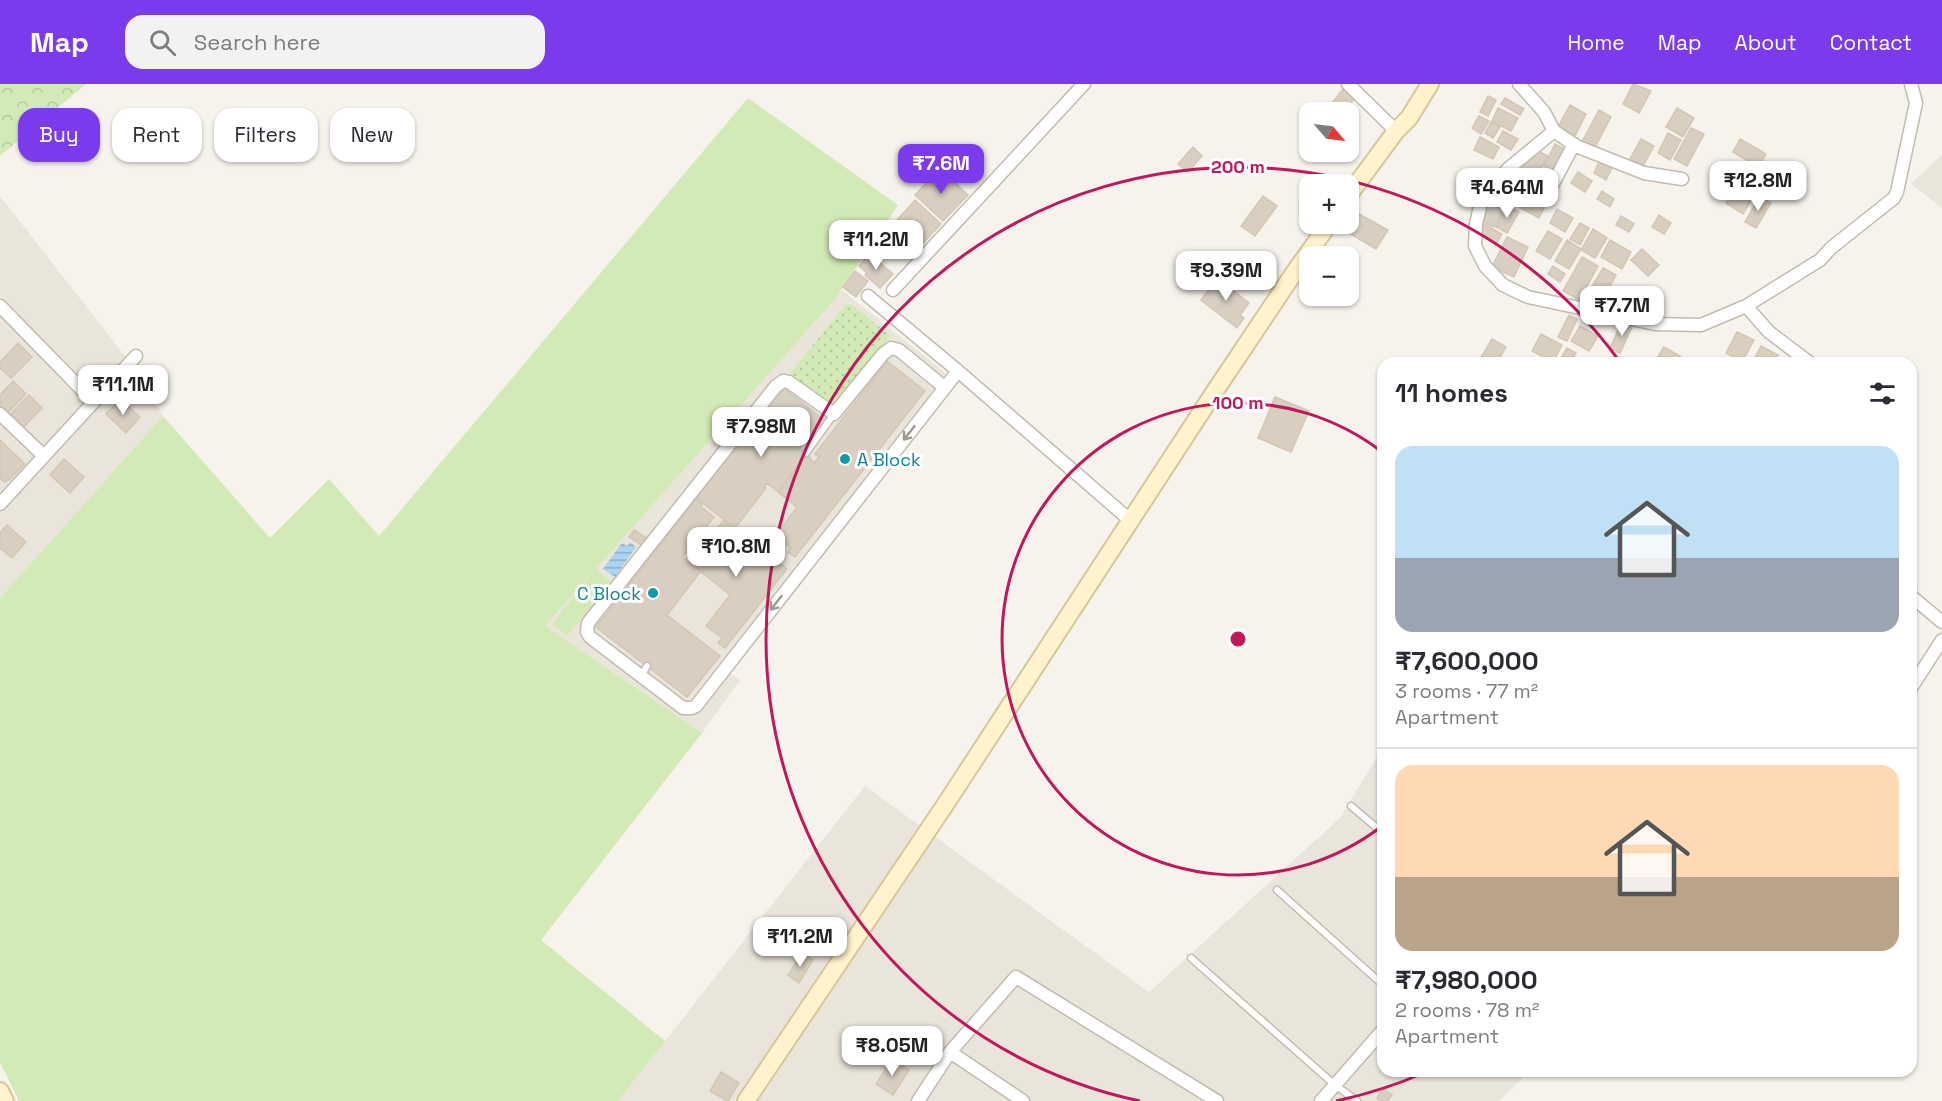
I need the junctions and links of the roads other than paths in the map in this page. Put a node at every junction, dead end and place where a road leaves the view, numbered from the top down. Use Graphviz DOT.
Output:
graph roads {
  1 [pos="1084,84"];
  2 [pos="1348,84"];
  3 [pos="1430,84"];
  4 [pos="1519,84"];
  5 [pos="1911,84"];
  6 [pos="1395,131"];
  7 [pos="1554,131"];
  8 [pos="1574,144"];
  9 [pos="1682,179"];
  10 [pos="1359,181"];
  11 [pos="1548,193"];
  12 [pos="1322,234"];
  13 [pos="893,290"];
  14 [pos="868,296"];
  15 [pos="0,306"];
  16 [pos="1746,306"];
  17 [pos="136,356"];
  18 [pos="941,357"];
  19 [pos="1802,357"];
  20 [pos="958,371"];
  21 [pos="928,373"];
  22 [pos="945,387"];
  23 [pos="94,402"];
  24 [pos="0,414"];
  25 [pos="834,414"];
  26 [pos="806,453"];
  27 [pos="43,455"];
  28 [pos="0,504"];
  29 [pos="1131,520"];
  30 [pos="1917,601"];
  31 [pos="1942,622"];
  32 [pos="1942,640"];
  33 [pos="1917,679"];
  34 [pos="1351,806"];
  35 [pos="1377,828"];
  36 [pos="1277,890"];
  37 [pos="1191,958"];
  38 [pos="1377,980"];
  39 [pos="1377,1037"];
  40 [pos="950,1052"];
  41 [pos="1335,1084"];
  42 [pos="0,1091"];
  43 [pos="5,1101"];
  44 [pos="746,1101"];
  45 [pos="918,1101"];
  46 [pos="1023,1101"];
  47 [pos="1217,1101"];
  48 [pos="1321,1101"];
  49 [pos="1357,1101"];
  1 -- 13 [label="street"];
  2 -- 6 [label="street"];
  3 -- 6 [label="street"];
  4 -- 7 [label="street"];
  5 -- 16 [label="street"];
  6 -- 10 [label="street"];
  7 -- 8 [label="street"];
  7 -- 16 [label="street"];
  8 -- 9 [label="street"];
  8 -- 11 [label="street"];
  12 -- 29 [label="street"];
  14 -- 18 [label="street"];
  15 -- 23 [label="street"];
  16 -- 19 [label="street"];
  17 -- 23 [label="street"];
  18 -- 20 [label="street"];
  18 -- 21 [label="street"];
  20 -- 22 [label="street"];
  20 -- 29 [label="street"];
  21 -- 22 [label="street"];
  21 -- 25 [label="street"];
  22 -- 25 [label="street, one-way"];
  23 -- 27 [label="street"];
  24 -- 27 [label="street"];
  25 -- 26 [label="lane"];
  27 -- 28 [label="street"];
  29 -- 44 [label="street"];
  30 -- 31 [label="street"];
  32 -- 33 [label="street"];
  34 -- 35 [label="lane"];
  36 -- 38 [label="lane"];
  37 -- 41 [label="lane"];
  39 -- 41 [label="street"];
  40 -- 45 [label="street"];
  40 -- 46 [label="street"];
  40 -- 47 [label="street"];
  41 -- 48 [label="street"];
  41 -- 49 [label="lane"];
  42 -- 43 [label="street"];
}
